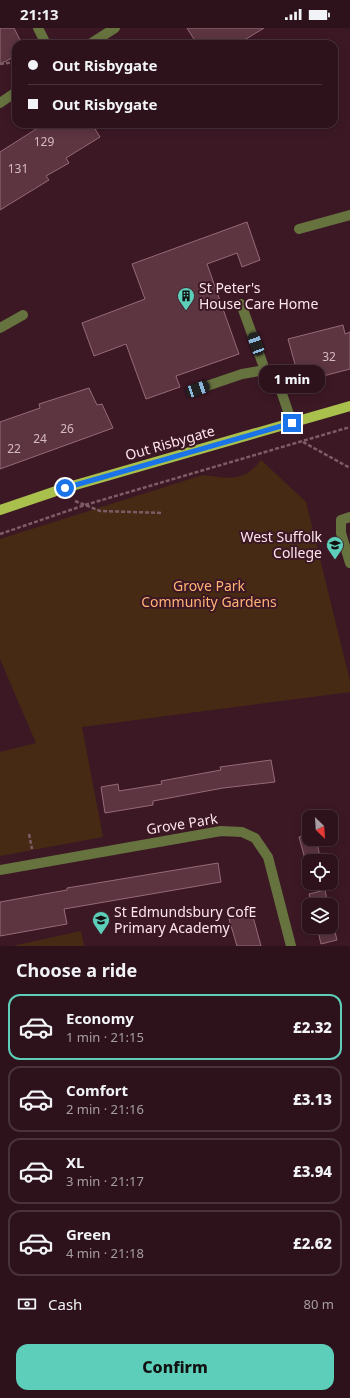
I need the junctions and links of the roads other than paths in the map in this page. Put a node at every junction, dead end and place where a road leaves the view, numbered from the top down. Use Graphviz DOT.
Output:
graph roads {
  1 [pos="38,28"];
  2 [pos="115,28"];
  3 [pos="44,40"];
  4 [pos="96,40"];
  5 [pos="12,95"];
  6 [pos="0,103"];
  7 [pos="350,215"];
  8 [pos="299,229"];
  9 [pos="241,304"];
  10 [pos="23,315"];
  11 [pos="0,328"];
  12 [pos="266,370"];
  13 [pos="198,389"];
  14 [pos="350,406"];
  15 [pos="292,423"];
  16 [pos="0,510"];
  17 [pos="350,517"];
  18 [pos="350,563"];
  19 [pos="0,870"];
  20 [pos="291,946"];
  1 -- 3 [label="street"];
  2 -- 4 [label="street"];
  5 -- 6 [label="street"];
  7 -- 8 [label="street"];
  9 -- 12 [label="street"];
  10 -- 11 [label="street"];
  12 -- 13 [label="street"];
  12 -- 15 [label="street"];
  14 -- 15 [label="main road, Out Risbygate"];
  15 -- 16 [label="main road, Out Risbygate"];
  17 -- 18 [label="street"];
  19 -- 20 [label="street, Grove Park"];
}
